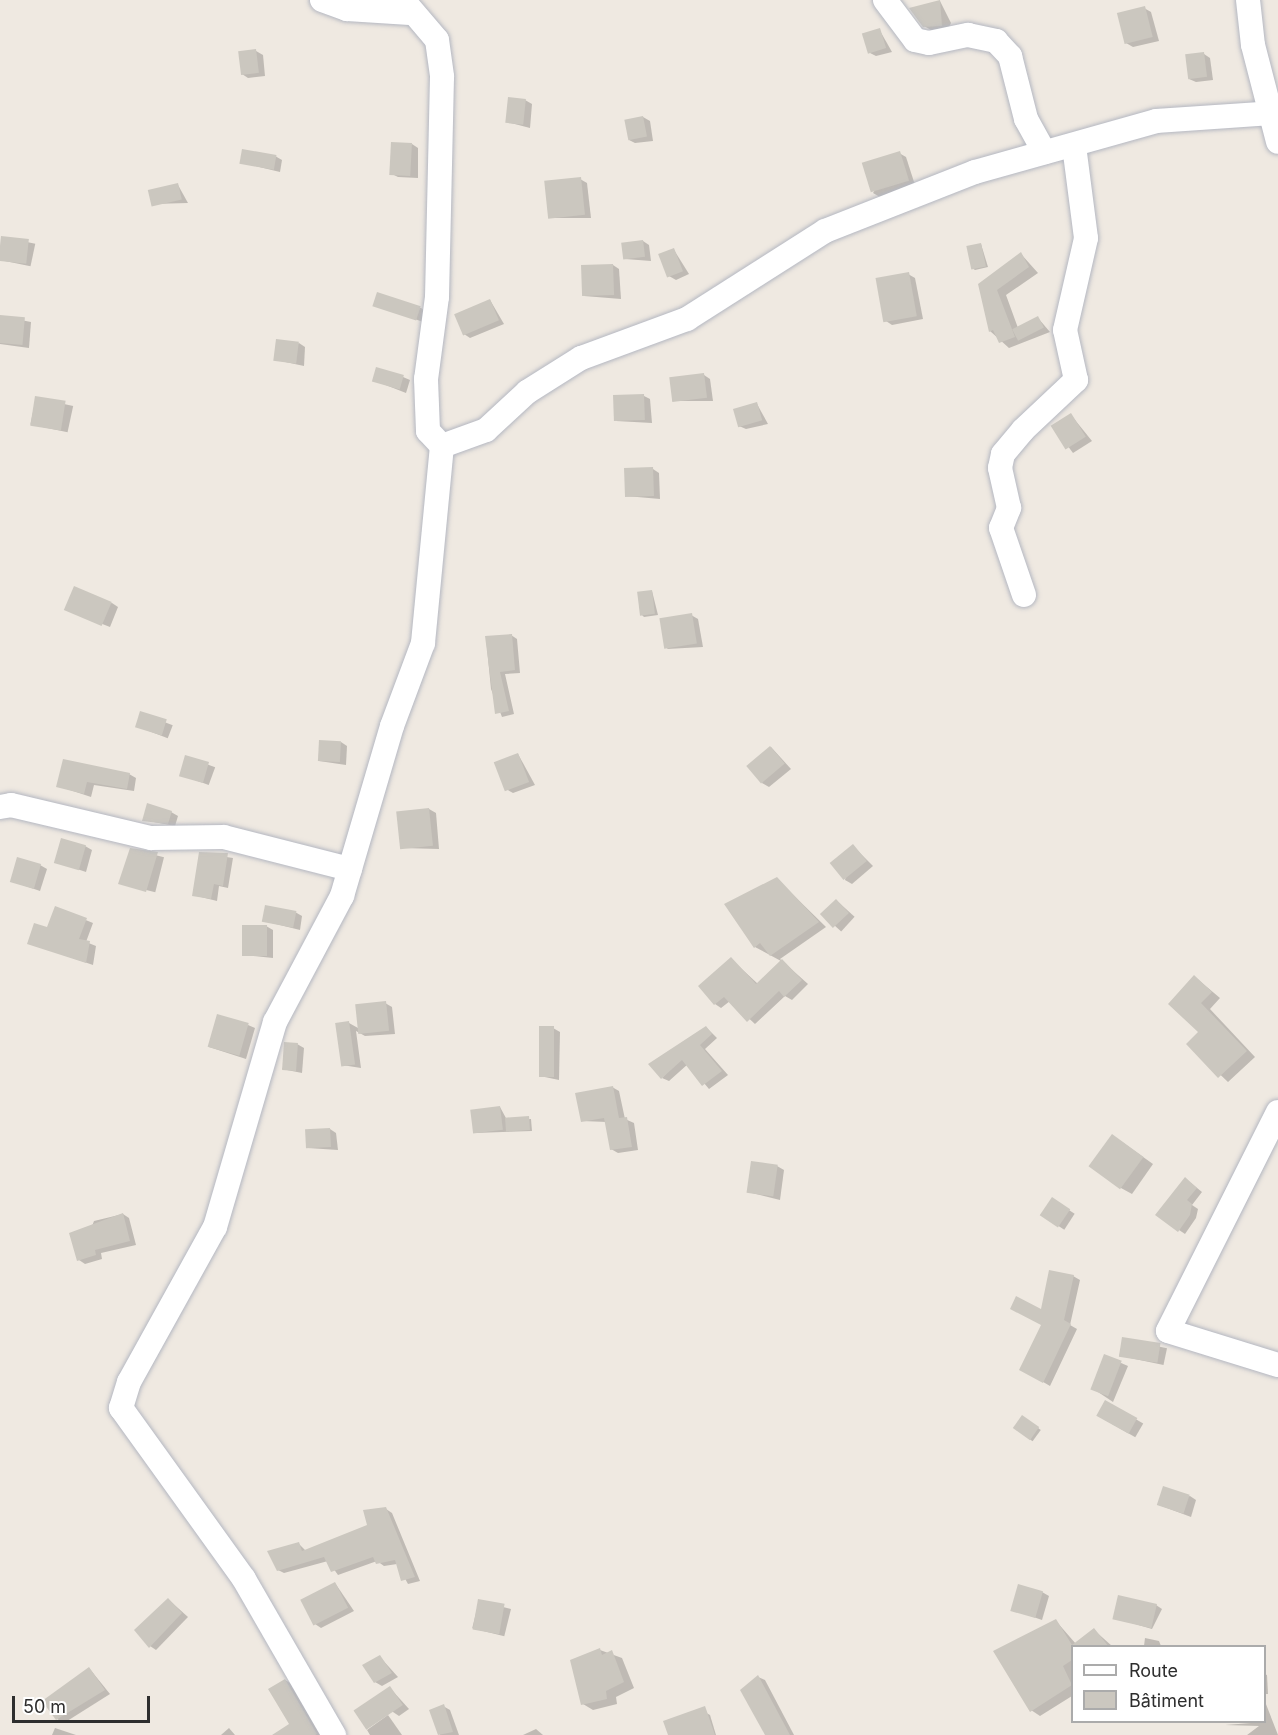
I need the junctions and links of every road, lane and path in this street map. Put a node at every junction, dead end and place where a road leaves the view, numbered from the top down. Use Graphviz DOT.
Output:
graph roads {
  1 [pos="322,0"];
  2 [pos="885,0"];
  3 [pos="1248,0"];
  4 [pos="407,7"];
  5 [pos="1272,112"];
  6 [pos="1278,142"];
  7 [pos="1074,145"];
  8 [pos="1044,152"];
  9 [pos="442,446"];
  10 [pos="1024,595"];
  11 [pos="0,807"];
  12 [pos="350,869"];
  13 [pos="1278,1112"];
  14 [pos="1278,1365"];
  15 [pos="334,1735"];
  1 -- 4 [label="street"];
  2 -- 8 [label="street"];
  3 -- 5 [label="street"];
  4 -- 9 [label="street"];
  5 -- 6 [label="street"];
  5 -- 7 [label="street"];
  7 -- 8 [label="street"];
  7 -- 10 [label="street"];
  8 -- 9 [label="street"];
  9 -- 12 [label="street"];
  11 -- 12 [label="street"];
  12 -- 15 [label="street"];
  13 -- 14 [label="street"];
}
